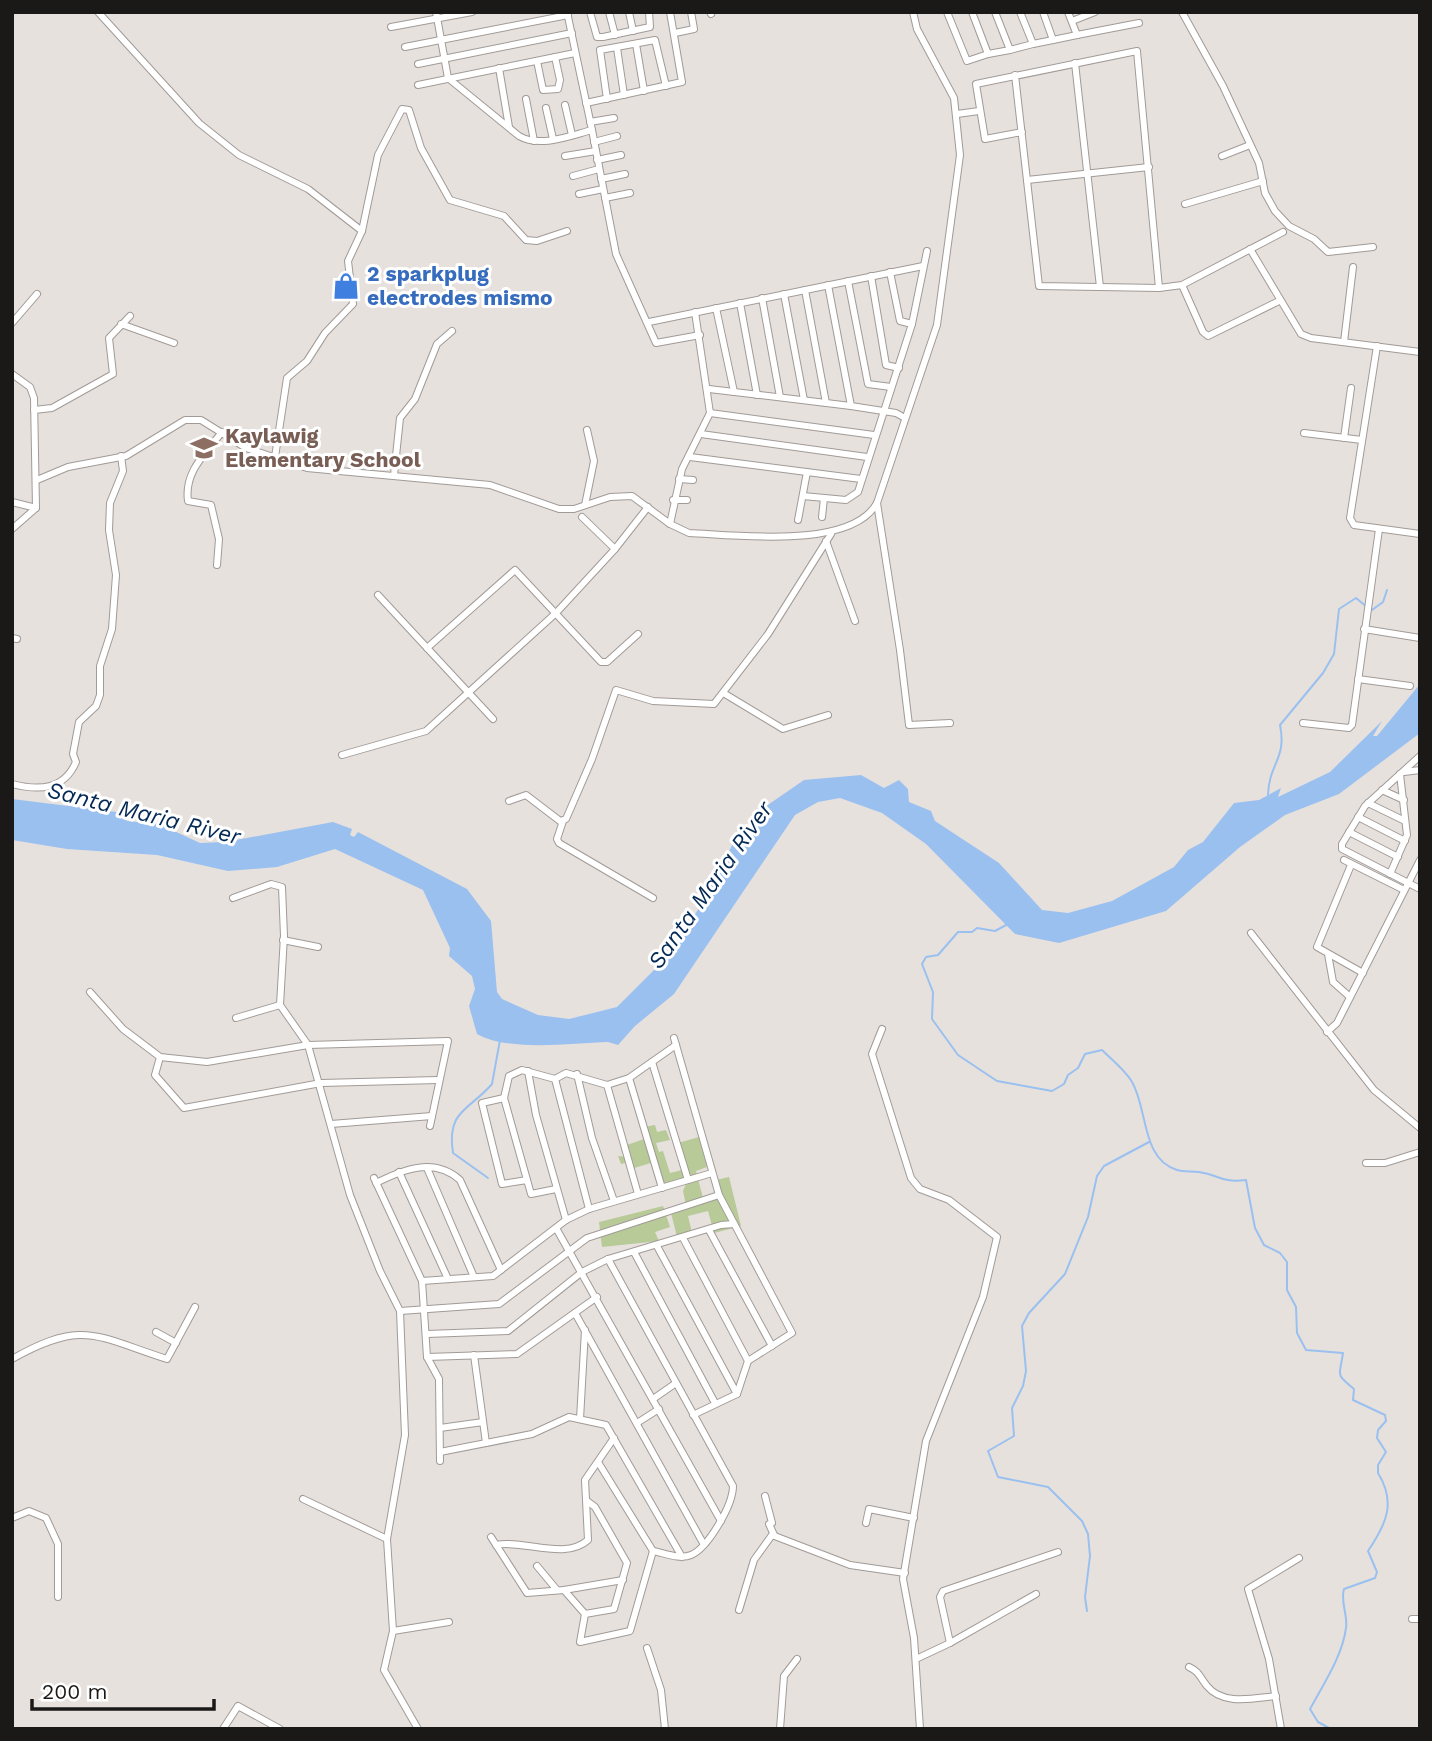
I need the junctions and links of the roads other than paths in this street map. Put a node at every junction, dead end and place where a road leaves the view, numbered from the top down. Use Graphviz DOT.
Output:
graph roads {
  1 [pos="98,12"];
  2 [pos="471,12"];
  3 [pos="590,12"];
  4 [pos="609,12"];
  5 [pos="629,12"];
  6 [pos="649,12"];
  7 [pos="670,12"];
  8 [pos="691,12"];
  9 [pos="913,12"];
  10 [pos="947,12"];
  11 [pos="972,12"];
  12 [pos="995,12"];
  13 [pos="1020,12"];
  14 [pos="1043,12"];
  15 [pos="1068,12"];
  16 [pos="1095,12"];
  17 [pos="1182,12"];
  18 [pos="459,13"];
  19 [pos="568,13"];
  20 [pos="436,16"];
  21 [pos="1072,22"];
  22 [pos="1139,23"];
  23 [pos="391,27"];
  24 [pos="633,31"];
  25 [pos="572,33"];
  26 [pos="675,33"];
  27 [pos="615,35"];
  28 [pos="1077,35"];
  29 [pos="1054,40"];
  30 [pos="441,41"];
  31 [pos="636,44"];
  32 [pos="1033,44"];
  33 [pos="404,47"];
  34 [pos="617,48"];
  35 [pos="1010,50"];
  36 [pos="575,53"];
  37 [pos="988,54"];
  38 [pos="555,57"];
  39 [pos="444,58"];
  40 [pos="537,61"];
  41 [pos="1075,63"];
  42 [pos="418,64"];
  43 [pos="499,68"];
  44 [pos="1015,75"];
  45 [pos="448,78"];
  46 [pos="418,85"];
  47 [pos="666,86"];
  48 [pos="644,91"];
  49 [pos="624,95"];
  50 [pos="526,99"];
  51 [pos="607,99"];
  52 [pos="586,103"];
  53 [pos="565,105"];
  54 [pos="546,108"];
  55 [pos="979,111"];
  56 [pos="957,114"];
  57 [pos="614,118"];
  58 [pos="590,122"];
  59 [pos="509,127"];
  60 [pos="592,130"];
  61 [pos="1022,132"];
  62 [pos="572,135"];
  63 [pos="617,136"];
  64 [pos="553,139"];
  65 [pos="534,141"];
  66 [pos="594,142"];
  67 [pos="1250,145"];
  68 [pos="596,151"];
  69 [pos="621,155"];
  70 [pos="565,156"];
  71 [pos="1222,156"];
  72 [pos="597,160"];
  73 [pos="1149,167"];
  74 [pos="599,169"];
  75 [pos="1087,173"];
  76 [pos="625,174"];
  77 [pos="573,176"];
  78 [pos="601,179"];
  79 [pos="1027,180"];
  80 [pos="1263,180"];
  81 [pos="603,189"];
  82 [pos="630,192"];
  83 [pos="579,194"];
  84 [pos="605,198"];
  85 [pos="1185,204"];
  86 [pos="362,231"];
  87 [pos="567,231"];
  88 [pos="1283,232"];
  89 [pos="1373,247"];
  90 [pos="1250,249"];
  91 [pos="927,251"];
  92 [pos="923,265"];
  93 [pos="1353,267"];
  94 [pos="890,272"];
  95 [pos="871,276"];
  96 [pos="848,281"];
  97 [pos="828,285"];
  98 [pos="1182,285"];
  99 [pos="1100,288"];
  100 [pos="1159,288"];
  101 [pos="805,290"];
  102 [pos="37,294"];
  103 [pos="784,294"];
  104 [pos="762,298"];
  105 [pos="1279,301"];
  106 [pos="740,303"];
  107 [pos="716,308"];
  108 [pos="695,312"];
  109 [pos="130,316"];
  110 [pos="649,322"];
  111 [pos="12,323"];
  112 [pos="121,324"];
  113 [pos="912,324"];
  114 [pos="452,331"];
  115 [pos="700,335"];
  116 [pos="1343,342"];
  117 [pos="174,343"];
  118 [pos="1377,346"];
  119 [pos="1420,352"];
  120 [pos="899,368"];
  121 [pos="12,374"];
  122 [pos="891,387"];
  123 [pos="1351,388"];
  124 [pos="709,389"];
  125 [pos="734,392"];
  126 [pos="757,394"];
  127 [pos="780,397"];
  128 [pos="804,400"];
  129 [pos="826,403"];
  130 [pos="851,406"];
  131 [pos="34,410"];
  132 [pos="884,412"];
  133 [pos="710,413"];
  134 [pos="905,418"];
  135 [pos="587,430"];
  136 [pos="222,432"];
  137 [pos="1304,433"];
  138 [pos="701,434"];
  139 [pos="874,435"];
  140 [pos="1344,438"];
  141 [pos="1362,440"];
  142 [pos="121,456"];
  143 [pos="275,457"];
  144 [pos="690,457"];
  145 [pos="867,457"];
  146 [pos="807,472"];
  147 [pos="394,475"];
  148 [pos="679,479"];
  149 [pos="861,479"];
  150 [pos="37,480"];
  151 [pos="693,480"];
  152 [pos="803,496"];
  153 [pos="824,498"];
  154 [pos="673,500"];
  155 [pos="687,500"];
  156 [pos="12,502"];
  157 [pos="877,503"];
  158 [pos="585,505"];
  159 [pos="648,507"];
  160 [pos="36,508"];
  161 [pos="582,517"];
  162 [pos="822,517"];
  163 [pos="798,520"];
  164 [pos="670,524"];
  165 [pos="1379,528"];
  166 [pos="12,529"];
  167 [pos="831,534"];
  168 [pos="1420,534"];
  169 [pos="826,541"];
  170 [pos="615,550"];
  171 [pos="218,565"];
  172 [pos="378,595"];
  173 [pos="556,613"];
  174 [pos="855,621"];
  175 [pos="1364,629"];
  176 [pos="638,634"];
  177 [pos="1420,638"];
  178 [pos="427,648"];
  179 [pos="1358,679"];
  180 [pos="1410,686"];
  181 [pos="468,693"];
  182 [pos="725,694"];
  183 [pos="828,715"];
  184 [pos="493,719"];
  185 [pos="950,723"];
  186 [pos="1303,723"];
  187 [pos="342,755"];
  188 [pos="1420,756"];
  189 [pos="1420,770"];
  190 [pos="1401,773"];
  191 [pos="12,784"];
  192 [pos="1382,790"];
  193 [pos="1404,800"];
  194 [pos="509,801"];
  195 [pos="1368,803"];
  196 [pos="1358,817"];
  197 [pos="563,821"];
  198 [pos="1405,821"];
  199 [pos="1349,832"];
  200 [pos="1405,841"];
  201 [pos="1398,857"];
  202 [pos="1344,860"];
  203 [pos="1419,864"];
  204 [pos="1351,865"];
  205 [pos="1390,874"];
  206 [pos="1408,883"];
  207 [pos="1420,888"];
  208 [pos="1404,890"];
  209 [pos="233,898"];
  210 [pos="653,898"];
  211 [pos="1251,933"];
  212 [pos="284,940"];
  213 [pos="318,947"];
  214 [pos="1328,954"];
  215 [pos="1363,973"];
  216 [pos="90,992"];
  217 [pos="1350,997"];
  218 [pos="280,1005"];
  219 [pos="236,1018"];
  220 [pos="882,1029"];
  221 [pos="1327,1032"];
  222 [pos="308,1045"];
  223 [pos="159,1057"];
  224 [pos="652,1062"];
  225 [pos="528,1071"];
  226 [pos="578,1074"];
  227 [pos="629,1078"];
  228 [pos="555,1079"];
  229 [pos="438,1080"];
  230 [pos="321,1083"];
  231 [pos="607,1085"];
  232 [pos="504,1098"];
  233 [pos="432,1116"];
  234 [pos="331,1124"];
  235 [pos="430,1126"];
  236 [pos="1420,1128"];
  237 [pos="1420,1152"];
  238 [pos="1366,1163"];
  239 [pos="427,1168"];
  240 [pos="399,1172"];
  241 [pos="712,1173"];
  242 [pos="527,1180"];
  243 [pos="688,1180"];
  244 [pos="662,1188"];
  245 [pos="556,1189"];
  246 [pos="638,1195"];
  247 [pos="719,1195"];
  248 [pos="614,1202"];
  249 [pos="589,1209"];
  250 [pos="566,1220"];
  251 [pos="734,1224"];
  252 [pos="556,1228"];
  253 [pos="709,1230"];
  254 [pos="683,1238"];
  255 [pos="657,1246"];
  256 [pos="570,1250"];
  257 [pos="634,1252"];
  258 [pos="608,1259"];
  259 [pos="501,1270"];
  260 [pos="582,1272"];
  261 [pos="474,1277"];
  262 [pos="448,1279"];
  263 [pos="422,1281"];
  264 [pos="597,1297"];
  265 [pos="195,1307"];
  266 [pos="426,1309"];
  267 [pos="400,1311"];
  268 [pos="575,1313"];
  269 [pos="585,1330"];
  270 [pos="156,1332"];
  271 [pos="427,1334"];
  272 [pos="176,1343"];
  273 [pos="772,1346"];
  274 [pos="474,1355"];
  275 [pos="428,1357"];
  276 [pos="12,1359"];
  277 [pos="748,1361"];
  278 [pos="676,1383"];
  279 [pos="737,1394"];
  280 [pos="653,1399"];
  281 [pos="715,1404"];
  282 [pos="659,1409"];
  283 [pos="693,1415"];
  284 [pos="580,1419"];
  285 [pos="483,1422"];
  286 [pos="637,1423"];
  287 [pos="440,1428"];
  288 [pos="614,1438"];
  289 [pos="486,1443"];
  290 [pos="440,1452"];
  291 [pos="440,1461"];
  292 [pos="598,1462"];
  293 [pos="765,1496"];
  294 [pos="303,1499"];
  295 [pos="587,1501"];
  296 [pos="12,1518"];
  297 [pos="914,1518"];
  298 [pos="721,1521"];
  299 [pos="866,1523"];
  300 [pos="774,1535"];
  301 [pos="491,1537"];
  302 [pos="387,1539"];
  303 [pos="703,1543"];
  304 [pos="496,1545"];
  305 [pos="653,1551"];
  306 [pos="1058,1552"];
  307 [pos="682,1557"];
  308 [pos="1299,1558"];
  309 [pos="537,1566"];
  310 [pos="905,1573"];
  311 [pos="623,1580"];
  312 [pos="560,1590"];
  313 [pos="1036,1594"];
  314 [pos="58,1597"];
  315 [pos="739,1610"];
  316 [pos="585,1614"];
  317 [pos="449,1622"];
  318 [pos="393,1631"];
  319 [pos="950,1643"];
  320 [pos="647,1648"];
  321 [pos="797,1659"];
  322 [pos="916,1659"];
  323 [pos="1189,1667"];
  324 [pos="1276,1696"];
  325 [pos="223,1729"];
  326 [pos="280,1729"];
  327 [pos="418,1729"];
  328 [pos="665,1729"];
  329 [pos="780,1729"];
  330 [pos="920,1729"];
  331 [pos="1280,1729"];
  1 -- 86 [label="street"];
  2 -- 18 [label="street"];
  3 -- 27 [label="street"];
  4 -- 27 [label="street"];
  5 -- 24 [label="street"];
  6 -- 24 [label="street"];
  7 -- 26 [label="street"];
  8 -- 26 [label="street"];
  9 -- 56 [label="street"];
  10 -- 37 [label="street"];
  11 -- 37 [label="street"];
  12 -- 35 [label="street"];
  13 -- 32 [label="street"];
  14 -- 29 [label="street"];
  15 -- 21 [label="street"];
  16 -- 21 [label="street"];
  17 -- 67 [label="street"];
  18 -- 20 [label="street"];
  19 -- 25 [label="street"];
  19 -- 30 [label="street"];
  20 -- 23 [label="street"];
  20 -- 30 [label="street"];
  21 -- 28 [label="street"];
  22 -- 28 [label="street"];
  24 -- 27 [label="street"];
  25 -- 36 [label="street"];
  25 -- 39 [label="street"];
  26 -- 47 [label="street"];
  28 -- 29 [label="street"];
  29 -- 32 [label="street"];
  30 -- 33 [label="street"];
  30 -- 39 [label="street"];
  31 -- 34 [label="street"];
  31 -- 47 [label="street"];
  31 -- 48 [label="street"];
  32 -- 35 [label="street"];
  34 -- 49 [label="street"];
  34 -- 51 [label="street"];
  35 -- 37 [label="street"];
  36 -- 38 [label="street"];
  36 -- 52 [label="street"];
  38 -- 40 [label="street"];
  38 -- 40 [label="street"];
  39 -- 42 [label="street"];
  39 -- 45 [label="street"];
  40 -- 43 [label="street"];
  41 -- 44 [label="street"];
  41 -- 73 [label="street"];
  41 -- 75 [label="street"];
  43 -- 45 [label="street"];
  43 -- 59 [label="street"];
  44 -- 55 [label="street"];
  44 -- 61 [label="street"];
  45 -- 46 [label="street"];
  45 -- 59 [label="street"];
  47 -- 48 [label="street"];
  48 -- 49 [label="street"];
  49 -- 51 [label="street"];
  50 -- 65 [label="street"];
  51 -- 52 [label="street"];
  52 -- 58 [label="street"];
  53 -- 62 [label="street"];
  54 -- 64 [label="street"];
  55 -- 56 [label="street"];
  55 -- 61 [label="street"];
  56 -- 134 [label="street"];
  57 -- 58 [label="street"];
  58 -- 60 [label="street"];
  59 -- 65 [label="street"];
  60 -- 62 [label="street"];
  60 -- 66 [label="street"];
  61 -- 79 [label="street"];
  62 -- 64 [label="street"];
  63 -- 66 [label="street"];
  64 -- 65 [label="street"];
  66 -- 68 [label="street"];
  67 -- 71 [label="street"];
  67 -- 80 [label="street"];
  68 -- 70 [label="street"];
  68 -- 72 [label="street"];
  69 -- 72 [label="street"];
  72 -- 74 [label="street"];
  73 -- 75 [label="street"];
  73 -- 100 [label="street"];
  74 -- 77 [label="street"];
  74 -- 78 [label="street"];
  75 -- 79 [label="street"];
  75 -- 99 [label="street"];
  76 -- 78 [label="street"];
  78 -- 81 [label="street"];
  79 -- 99 [label="street"];
  80 -- 85 [label="street"];
  80 -- 89 [label="street"];
  81 -- 83 [label="street"];
  81 -- 84 [label="street"];
  82 -- 84 [label="street"];
  84 -- 110 [label="street"];
  86 -- 87 [label="street"];
  86 -- 143 [label="street"];
  88 -- 90 [label="street"];
  90 -- 98 [label="street"];
  90 -- 105 [label="street"];
  91 -- 92 [label="street"];
  92 -- 94 [label="street"];
  92 -- 113 [label="street"];
  93 -- 116 [label="street"];
  94 -- 95 [label="street"];
  94 -- 113 [label="street"];
  95 -- 96 [label="street"];
  95 -- 120 [label="street"];
  96 -- 97 [label="street"];
  96 -- 122 [label="street"];
  97 -- 101 [label="street"];
  97 -- 130 [label="street"];
  98 -- 100 [label="street"];
  98 -- 105 [label="street"];
  99 -- 100 [label="street"];
  101 -- 103 [label="street"];
  101 -- 129 [label="street"];
  102 -- 111 [label="street"];
  103 -- 104 [label="street"];
  103 -- 128 [label="street"];
  104 -- 106 [label="street"];
  104 -- 127 [label="street"];
  105 -- 116 [label="street"];
  106 -- 107 [label="street"];
  106 -- 126 [label="street"];
  107 -- 108 [label="street"];
  107 -- 125 [label="street"];
  108 -- 110 [label="street"];
  108 -- 115 [label="street"];
  109 -- 112 [label="street"];
  110 -- 115 [label="street"];
  112 -- 117 [label="street"];
  112 -- 131 [label="street"];
  113 -- 120 [label="street"];
  114 -- 147 [label="street"];
  115 -- 124 [label="street"];
  116 -- 118 [label="street"];
  118 -- 119 [label="street"];
  118 -- 141 [label="street"];
  120 -- 122 [label="street"];
  121 -- 131 [label="street"];
  122 -- 132 [label="street"];
  123 -- 140 [label="street"];
  124 -- 125 [label="street"];
  124 -- 133 [label="street"];
  125 -- 126 [label="street"];
  126 -- 127 [label="street"];
  127 -- 128 [label="street"];
  128 -- 129 [label="street"];
  129 -- 130 [label="street"];
  130 -- 132 [label="street"];
  131 -- 150 [label="street"];
  132 -- 134 [label="street"];
  132 -- 139 [label="street"];
  133 -- 138 [label="street"];
  133 -- 139 [label="street"];
  134 -- 157 [label="street"];
  135 -- 158 [label="street"];
  136 -- 142 [label="street"];
  136 -- 143 [label="street"];
  136 -- 171 [label="street"];
  137 -- 140 [label="street"];
  138 -- 144 [label="street"];
  138 -- 145 [label="street"];
  139 -- 145 [label="street"];
  140 -- 141 [label="street"];
  141 -- 165 [label="street"];
  142 -- 150 [label="street"];
  142 -- 191 [label="street"];
  143 -- 147 [label="street"];
  144 -- 146 [label="street"];
  144 -- 148 [label="street"];
  145 -- 149 [label="street"];
  146 -- 149 [label="street"];
  146 -- 152 [label="street"];
  147 -- 158 [label="street"];
  148 -- 151 [label="street"];
  148 -- 154 [label="street"];
  149 -- 153 [label="street"];
  150 -- 160 [label="street"];
  152 -- 153 [label="street"];
  152 -- 163 [label="street"];
  153 -- 162 [label="street"];
  154 -- 155 [label="street"];
  154 -- 164 [label="street"];
  156 -- 160 [label="street"];
  157 -- 167 [label="street"];
  157 -- 185 [label="street"];
  158 -- 159 [label="street"];
  159 -- 164 [label="street"];
  159 -- 170 [label="street"];
  160 -- 166 [label="street"];
  161 -- 170 [label="street"];
  164 -- 167 [label="street"];
  165 -- 168 [label="street"];
  165 -- 175 [label="street"];
  167 -- 169 [label="street"];
  169 -- 174 [label="street"];
  169 -- 182 [label="street"];
  170 -- 173 [label="street"];
  172 -- 178 [label="street"];
  173 -- 176 [label="street"];
  173 -- 178 [label="street"];
  173 -- 181 [label="street"];
  175 -- 177 [label="street"];
  175 -- 179 [label="street"];
  178 -- 181 [label="street"];
  179 -- 180 [label="street"];
  179 -- 186 [label="street"];
  181 -- 184 [label="street"];
  181 -- 187 [label="street"];
  182 -- 183 [label="street"];
  182 -- 197 [label="street"];
  188 -- 190 [label="street"];
  189 -- 190 [label="street"];
  190 -- 192 [label="street"];
  190 -- 193 [label="street"];
  192 -- 193 [label="street"];
  192 -- 195 [label="street"];
  193 -- 198 [label="street"];
  194 -- 197 [label="street"];
  195 -- 196 [label="street"];
  195 -- 198 [label="street"];
  196 -- 199 [label="street"];
  196 -- 200 [label="street"];
  197 -- 210 [label="street"];
  198 -- 200 [label="street"];
  199 -- 201 [label="street"];
  199 -- 205 [label="street"];
  200 -- 201 [label="street"];
  201 -- 205 [label="street"];
  202 -- 204 [label="street"];
  203 -- 206 [label="street"];
  204 -- 208 [label="street"];
  204 -- 214 [label="street"];
  205 -- 206 [label="street"];
  206 -- 207 [label="street"];
  206 -- 208 [label="street"];
  208 -- 215 [label="street"];
  209 -- 212 [label="street"];
  211 -- 221 [label="street"];
  212 -- 213 [label="street"];
  212 -- 218 [label="street"];
  214 -- 215 [label="street"];
  214 -- 217 [label="street"];
  215 -- 217 [label="street"];
  216 -- 223 [label="street"];
  217 -- 221 [label="street"];
  218 -- 219 [label="street"];
  218 -- 222 [label="street"];
  220 -- 297 [label="street"];
  221 -- 236 [label="street"];
  222 -- 223 [label="street"];
  222 -- 229 [label="street"];
  222 -- 230 [label="street"];
  223 -- 230 [label="street"];
  224 -- 227 [label="street"];
  224 -- 241 [label="street"];
  224 -- 243 [label="street"];
  225 -- 228 [label="street"];
  225 -- 232 [label="street"];
  225 -- 245 [label="street"];
  226 -- 228 [label="street"];
  226 -- 231 [label="street"];
  226 -- 248 [label="street"];
  227 -- 231 [label="street"];
  227 -- 244 [label="street"];
  228 -- 249 [label="street"];
  229 -- 230 [label="street"];
  229 -- 233 [label="street"];
  230 -- 234 [label="street"];
  231 -- 246 [label="street"];
  232 -- 242 [label="street"];
  232 -- 242 [label="street"];
  233 -- 234 [label="street"];
  233 -- 235 [label="street"];
  234 -- 267 [label="street"];
  237 -- 238 [label="street"];
  239 -- 240 [label="street"];
  239 -- 259 [label="street"];
  239 -- 261 [label="street"];
  240 -- 262 [label="street"];
  240 -- 263 [label="street"];
  241 -- 243 [label="street"];
  241 -- 247 [label="street"];
  242 -- 245 [label="street"];
  243 -- 244 [label="street"];
  244 -- 246 [label="street"];
  245 -- 250 [label="street"];
  246 -- 248 [label="street"];
  247 -- 251 [label="street"];
  247 -- 256 [label="street"];
  248 -- 249 [label="street"];
  249 -- 250 [label="street"];
  250 -- 252 [label="street"];
  251 -- 253 [label="street"];
  251 -- 273 [label="street"];
  252 -- 256 [label="street"];
  252 -- 259 [label="street"];
  253 -- 254 [label="street"];
  253 -- 273 [label="street"];
  254 -- 255 [label="street"];
  254 -- 277 [label="street"];
  255 -- 257 [label="street"];
  255 -- 279 [label="street"];
  256 -- 260 [label="street"];
  256 -- 266 [label="street"];
  257 -- 258 [label="street"];
  257 -- 281 [label="street"];
  258 -- 260 [label="street"];
  258 -- 278 [label="street"];
  259 -- 261 [label="street"];
  260 -- 264 [label="street"];
  260 -- 271 [label="street"];
  261 -- 262 [label="street"];
  262 -- 263 [label="street"];
  263 -- 266 [label="street"];
  264 -- 268 [label="street"];
  264 -- 280 [label="street"];
  265 -- 272 [label="street"];
  266 -- 267 [label="street"];
  266 -- 271 [label="street"];
  267 -- 302 [label="street"];
  268 -- 269 [label="street"];
  268 -- 274 [label="street"];
  269 -- 284 [label="street"];
  269 -- 286 [label="street"];
  270 -- 272 [label="street"];
  271 -- 275 [label="street"];
  272 -- 276 [label="street"];
  273 -- 277 [label="street"];
  274 -- 275 [label="street"];
  274 -- 285 [label="street"];
  275 -- 287 [label="street"];
  277 -- 279 [label="street"];
  278 -- 280 [label="street"];
  278 -- 283 [label="street"];
  279 -- 281 [label="street"];
  280 -- 282 [label="street"];
  281 -- 283 [label="street"];
  282 -- 286 [label="street"];
  282 -- 298 [label="street"];
  283 -- 298 [label="street"];
  284 -- 288 [label="street"];
  284 -- 289 [label="street"];
  285 -- 287 [label="street"];
  285 -- 289 [label="street"];
  286 -- 303 [label="street"];
  287 -- 290 [label="street"];
  288 -- 292 [label="street"];
  288 -- 307 [label="street"];
  289 -- 290 [label="street"];
  290 -- 291 [label="street"];
  292 -- 295 [label="street"];
  292 -- 305 [label="street"];
  293 -- 300 [label="street"];
  294 -- 302 [label="street"];
  295 -- 304 [label="street"];
  295 -- 311 [label="street"];
  296 -- 314 [label="street"];
  297 -- 299 [label="street"];
  297 -- 310 [label="street"];
  298 -- 303 [label="street"];
  300 -- 310 [label="street"];
  300 -- 315 [label="street"];
  301 -- 304 [label="street"];
  302 -- 318 [label="street"];
  303 -- 307 [label="street"];
  304 -- 312 [label="street"];
  305 -- 307 [label="street"];
  305 -- 316 [label="street"];
  306 -- 319 [label="street"];
  308 -- 324 [label="street"];
  309 -- 312 [label="street"];
  310 -- 322 [label="street"];
  311 -- 312 [label="street"];
  311 -- 316 [label="street"];
  312 -- 316 [label="street"];
  313 -- 319 [label="street"];
  317 -- 318 [label="street"];
  318 -- 327 [label="street"];
  319 -- 322 [label="street"];
  320 -- 328 [label="street"];
  321 -- 329 [label="street"];
  322 -- 330 [label="street"];
  323 -- 324 [label="street"];
  324 -- 331 [label="street"];
  325 -- 326 [label="street"];
}
